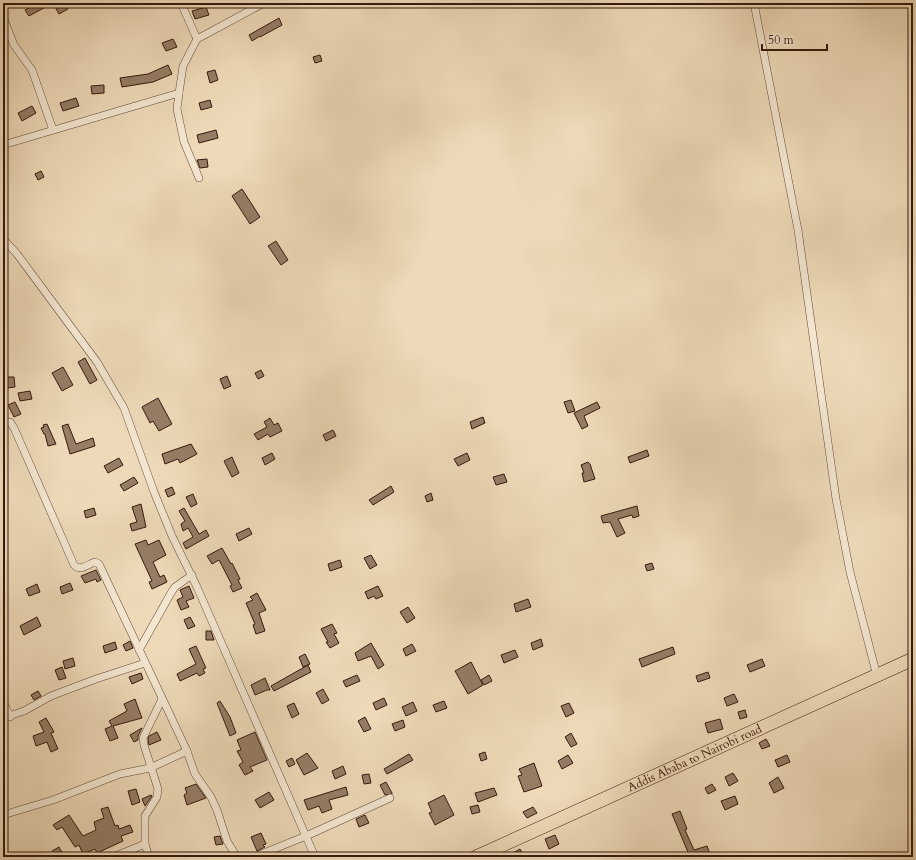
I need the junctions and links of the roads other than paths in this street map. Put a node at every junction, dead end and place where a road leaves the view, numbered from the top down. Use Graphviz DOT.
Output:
graph roads {
  1 [pos="7,3"];
  2 [pos="181,3"];
  3 [pos="264,3"];
  4 [pos="754,3"];
  5 [pos="3,5"];
  6 [pos="3,17"];
  7 [pos="196,39"];
  8 [pos="179,93"];
  9 [pos="53,130"];
  10 [pos="3,145"];
  11 [pos="199,178"];
  12 [pos="3,239"];
  13 [pos="3,422"];
  14 [pos="192,575"];
  15 [pos="139,650"];
  16 [pos="913,659"];
  17 [pos="145,663"];
  18 [pos="877,676"];
  19 [pos="162,699"];
  20 [pos="3,701"];
  21 [pos="6,718"];
  22 [pos="187,751"];
  23 [pos="150,768"];
  24 [pos="390,798"];
  25 [pos="3,815"];
  26 [pos="306,836"];
  27 [pos="145,844"];
  28 [pos="113,857"];
  29 [pos="150,857"];
  30 [pos="237,857"];
  31 [pos="254,857"];
  32 [pos="315,857"];
  33 [pos="476,857"];
  1 -- 5 [label="street"];
  2 -- 7 [label="street"];
  3 -- 7 [label="street"];
  4 -- 18 [label="street"];
  6 -- 9 [label="street"];
  7 -- 8 [label="street"];
  8 -- 9 [label="street"];
  8 -- 11 [label="street"];
  9 -- 10 [label="street"];
  12 -- 14 [label="street"];
  13 -- 15 [label="street"];
  14 -- 15 [label="street"];
  14 -- 26 [label="street"];
  15 -- 17 [label="street"];
  16 -- 18 [label="highway, Addis Ababa to Nairobi road"];
  17 -- 19 [label="street"];
  17 -- 21 [label="street"];
  18 -- 33 [label="highway, Addis Ababa to Nairobi road"];
  19 -- 22 [label="street"];
  19 -- 23 [label="street"];
  20 -- 21 [label="street"];
  22 -- 23 [label="street"];
  22 -- 30 [label="street"];
  23 -- 25 [label="street"];
  23 -- 27 [label="street"];
  24 -- 26 [label="street"];
  26 -- 31 [label="street"];
  26 -- 32 [label="street"];
  27 -- 28 [label="street"];
  27 -- 29 [label="street"];
}
